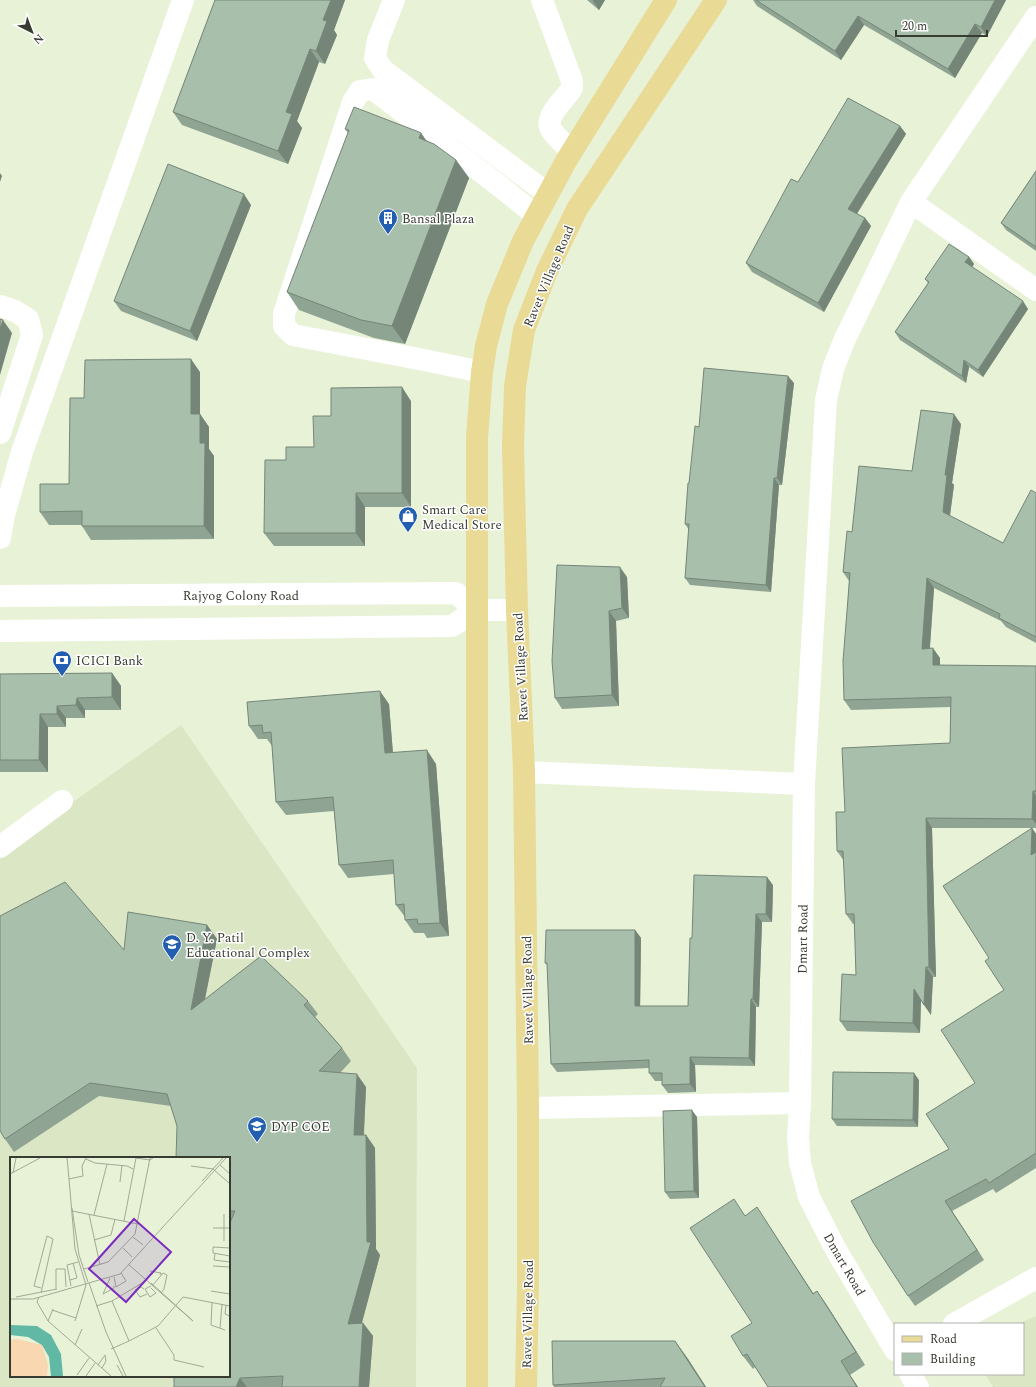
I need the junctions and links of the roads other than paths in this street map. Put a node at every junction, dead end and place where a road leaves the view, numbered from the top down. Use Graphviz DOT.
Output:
graph roads {
  1 [pos="183,0"];
  2 [pos="394,0"];
  3 [pos="542,0"];
  4 [pos="666,0"];
  5 [pos="716,0"];
  6 [pos="1036,17"];
  7 [pos="572,151"];
  8 [pos="548,194"];
  9 [pos="911,202"];
  10 [pos="537,216"];
  11 [pos="1036,290"];
  12 [pos="0,306"];
  13 [pos="482,372"];
  14 [pos="0,433"];
  15 [pos="0,538"];
  16 [pos="0,596"];
  17 [pos="476,610"];
  18 [pos="517,610"];
  19 [pos="0,631"];
  20 [pos="524,772"];
  21 [pos="804,784"];
  22 [pos="62,801"];
  23 [pos="0,847"];
  24 [pos="800,1103"];
  25 [pos="528,1108"];
  26 [pos="1036,1278"];
  27 [pos="956,1323"];
  28 [pos="894,1348"];
  29 [pos="911,1375"];
  30 [pos="477,1387"];
  31 [pos="526,1387"];
  32 [pos="918,1387"];
  1 -- 15 [label="street"];
  2 -- 8 [label="street"];
  3 -- 7 [label="street"];
  4 -- 7 [label="main road"];
  5 -- 18 [label="main road, Ravet Village Road"];
  6 -- 9 [label="street, Dmart Road"];
  7 -- 8 [label="main road"];
  8 -- 10 [label="main road"];
  9 -- 11 [label="street"];
  9 -- 21 [label="street, Dmart Road"];
  10 -- 13 [label="main road"];
  10 -- 13 [label="street"];
  12 -- 14 [label="street"];
  13 -- 17 [label="main road"];
  16 -- 17 [label="street, Rajyog Colony Road"];
  17 -- 18 [label="street"];
  17 -- 19 [label="street"];
  17 -- 30 [label="main road"];
  18 -- 20 [label="main road, Ravet Village Road"];
  20 -- 21 [label="street"];
  20 -- 25 [label="main road, Ravet Village Road"];
  21 -- 24 [label="street, Dmart Road"];
  22 -- 23 [label="street"];
  24 -- 25 [label="street"];
  24 -- 28 [label="street, Dmart Road"];
  25 -- 31 [label="main road, Ravet Village Road"];
  26 -- 27 [label="street"];
  29 -- 32 [label="street"];
}
